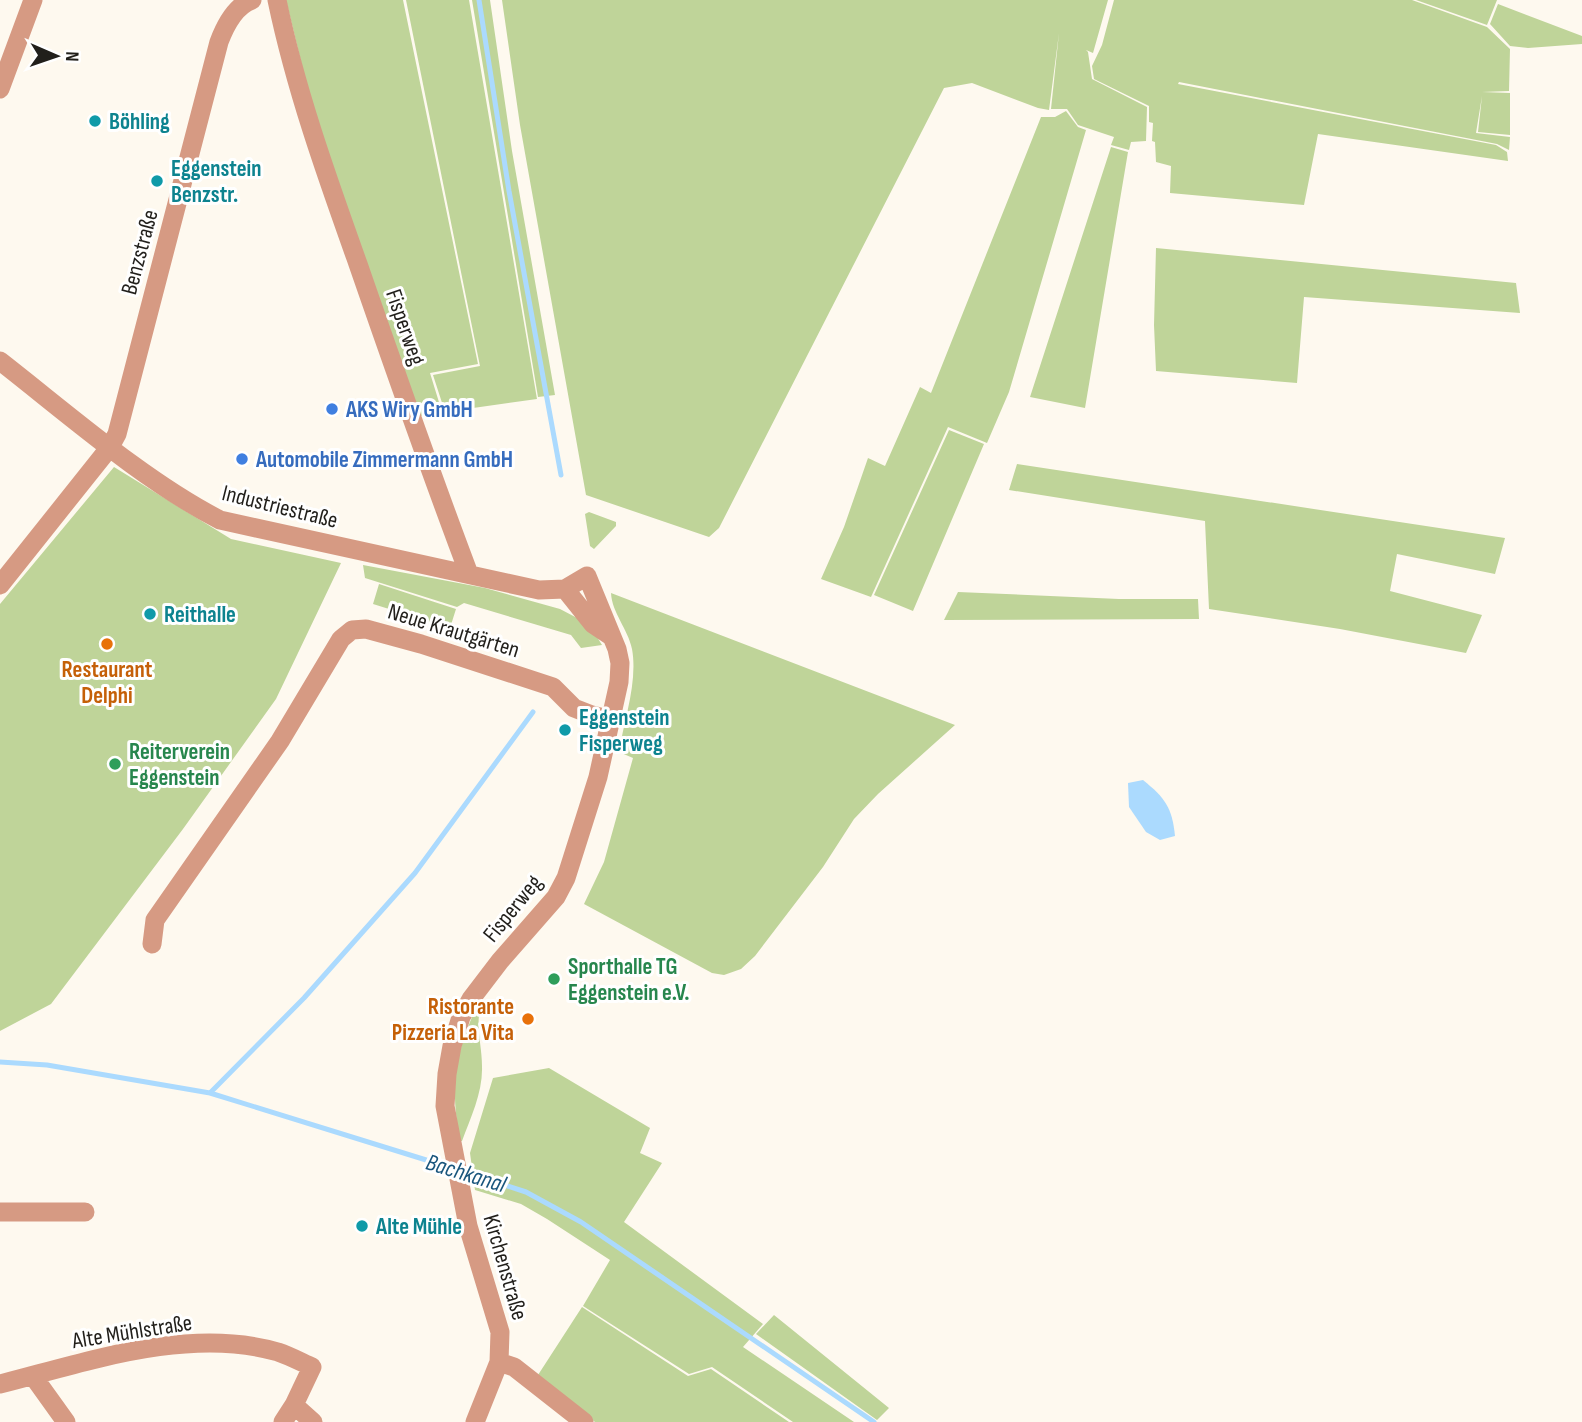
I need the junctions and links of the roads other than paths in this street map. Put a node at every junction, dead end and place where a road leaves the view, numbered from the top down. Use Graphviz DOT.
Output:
graph roads {
  1 [pos="33,0"];
  2 [pos="252,0"];
  3 [pos="277,0"];
  4 [pos="0,89"];
  5 [pos="0,361"];
  6 [pos="110,447"];
  7 [pos="469,574"];
  8 [pos="0,585"];
  9 [pos="565,589"];
  10 [pos="611,636"];
  11 [pos="611,719"];
  12 [pos="152,944"];
  13 [pos="457,1164"];
  14 [pos="0,1212"];
  15 [pos="85,1212"];
  16 [pos="499,1362"];
  17 [pos="33,1376"];
  18 [pos="0,1384"];
  19 [pos="294,1405"];
  20 [pos="66,1422"];
  21 [pos="283,1422"];
  22 [pos="313,1422"];
  23 [pos="475,1422"];
  24 [pos="584,1422"];
  1 -- 4 [label="street"];
  2 -- 6 [label="street, Benzstraße"];
  3 -- 7 [label="street, Fisperweg"];
  5 -- 6 [label="street, Industriestraße"];
  6 -- 7 [label="street, Industriestraße"];
  6 -- 8 [label="street, Benzstraße"];
  7 -- 9 [label="street"];
  9 -- 10 [label="street"];
  9 -- 10 [label="street, Fisperweg"];
  10 -- 11 [label="street, Fisperweg"];
  11 -- 12 [label="street, Neue Krautgärten"];
  11 -- 13 [label="street, Fisperweg"];
  13 -- 16 [label="street, Kirchenstraße"];
  14 -- 15 [label="street"];
  16 -- 23 [label="street, Kirchenstraße"];
  16 -- 24 [label="street"];
  17 -- 18 [label="street, Alte Mühlstraße"];
  17 -- 19 [label="street, Alte Mühlstraße"];
  17 -- 20 [label="street"];
  19 -- 21 [label="street"];
  19 -- 22 [label="street"];
}
